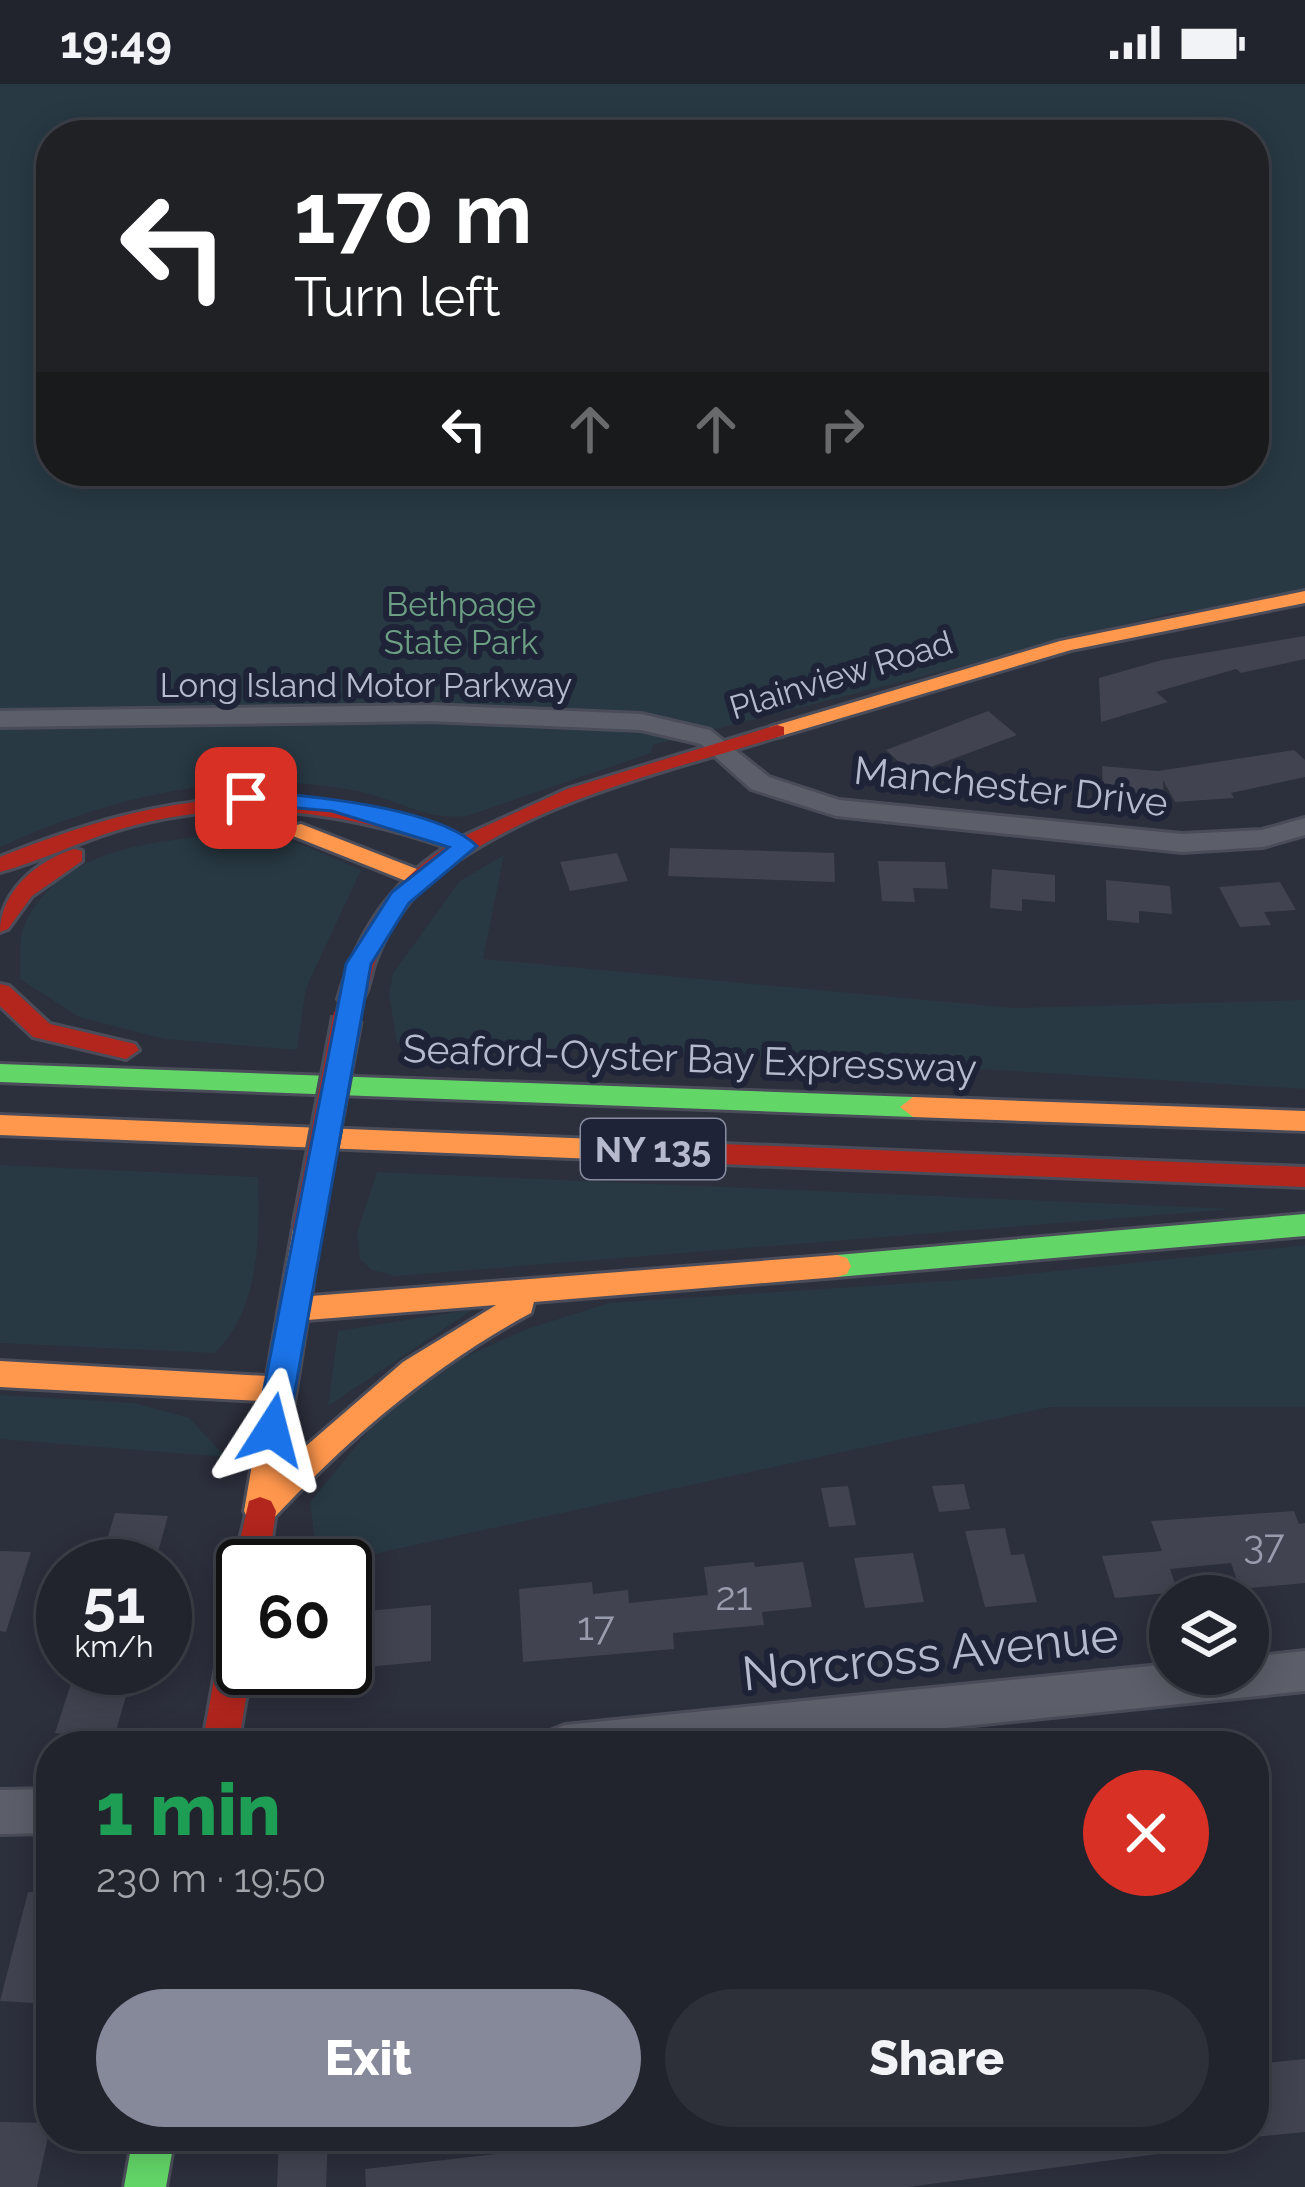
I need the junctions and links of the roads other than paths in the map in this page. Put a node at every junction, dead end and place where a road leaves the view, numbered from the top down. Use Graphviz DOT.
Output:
graph roads {
  1 [pos="1305,597"];
  2 [pos="0,719"];
  3 [pos="727,748"];
  4 [pos="1305,826"];
  5 [pos="465,846"];
  6 [pos="0,865"];
  7 [pos="419,878"];
  8 [pos="0,924"];
  9 [pos="0,992"];
  10 [pos="0,1073"];
  11 [pos="417,1088"];
  12 [pos="1305,1121"];
  13 [pos="0,1125"];
  14 [pos="1305,1177"];
  15 [pos="1305,1225"];
  16 [pos="553,1292"];
  17 [pos="293,1309"];
  18 [pos="0,1374"];
  19 [pos="278,1389"];
  20 [pos="260,1511"];
  21 [pos="255,1539"];
  22 [pos="1305,1671"];
  23 [pos="229,1695"];
  24 [pos="223,1731"];
  25 [pos="713,1731"];
  26 [pos="0,1811"];
  27 [pos="36,1811"];
  28 [pos="152,2151"];
  29 [pos="146,2187"];
  1 -- 3 [label="main road, Plainview Road"];
  2 -- 3 [label="street, Long Island Motor Parkway"];
  3 -- 4 [label="street, Manchester Drive"];
  3 -- 5 [label="main road, Plainview Road"];
  5 -- 6 [label="main road"];
  5 -- 7 [label="main road, Plainview Road"];
  7 -- 8 [label="main road"];
  7 -- 17 [label="main road, Plainview Road, bridge"];
  9 -- 11 [label="main road"];
  10 -- 11 [label="main road, Seaford-Oyster Bay Expressway / NY 135"];
  11 -- 12 [label="main road, Seaford-Oyster Bay Expressway / NY 135"];
  13 -- 14 [label="main road, NY 135"];
  15 -- 16 [label="main road"];
  16 -- 17 [label="main road"];
  16 -- 20 [label="main road"];
  17 -- 19 [label="main road, Plainview Road"];
  18 -- 19 [label="main road"];
  19 -- 20 [label="main road, Plainview Road"];
  20 -- 21 [label="main road, Plainview Road"];
  22 -- 25 [label="street, Norcross Avenue"];
  23 -- 24 [label="main road"];
  26 -- 27 [label="street"];
  28 -- 29 [label="main road"];
}
